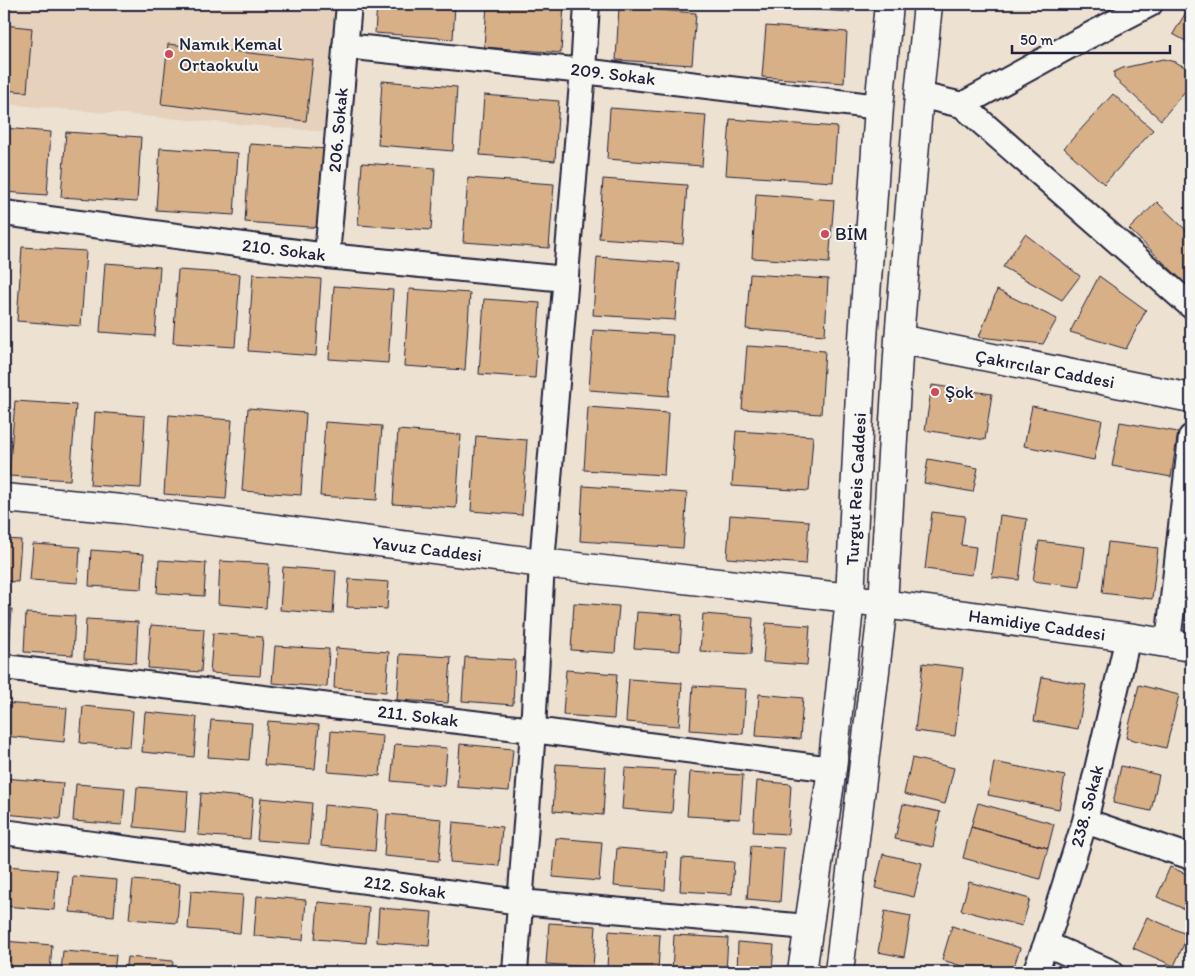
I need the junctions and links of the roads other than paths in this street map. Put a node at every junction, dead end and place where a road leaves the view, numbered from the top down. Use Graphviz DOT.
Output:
graph roads {
  1 [pos="349,4"];
  2 [pos="588,4"];
  3 [pos="890,4"];
  4 [pos="928,4"];
  5 [pos="1150,4"];
  6 [pos="346,46"];
  7 [pos="583,71"];
  8 [pos="919,95"];
  9 [pos="962,105"];
  10 [pos="880,107"];
  11 [pos="4,213"];
  12 [pos="327,256"];
  13 [pos="566,279"];
  14 [pos="1191,306"];
  15 [pos="899,339"];
  16 [pos="1191,398"];
  17 [pos="1191,437"];
  18 [pos="4,498"];
  19 [pos="542,563"];
  20 [pos="850,598"];
  21 [pos="883,604"];
  22 [pos="1128,637"];
  23 [pos="1180,645"];
  24 [pos="4,667"];
  25 [pos="533,730"];
  26 [pos="832,769"];
  27 [pos="1084,820"];
  28 [pos="4,832"];
  29 [pos="1191,857"];
  30 [pos="520,902"];
  31 [pos="808,927"];
  32 [pos="1046,944"];
  33 [pos="515,972"];
  34 [pos="802,972"];
  35 [pos="839,972"];
  36 [pos="1035,972"];
  37 [pos="1111,972"];
  1 -- 6 [label="street, 206. Sokak"];
  2 -- 7 [label="street"];
  3 -- 10 [label="main road, Turgut Reis Caddesi"];
  4 -- 8 [label="main road, Turgut Reis Caddesi"];
  5 -- 9 [label="street"];
  6 -- 7 [label="street, 209. Sokak"];
  6 -- 12 [label="street, 206. Sokak"];
  7 -- 10 [label="street, 209. Sokak"];
  7 -- 13 [label="street"];
  8 -- 9 [label="street"];
  8 -- 15 [label="main road, Turgut Reis Caddesi"];
  9 -- 14 [label="street"];
  10 -- 20 [label="main road, Turgut Reis Caddesi"];
  11 -- 12 [label="street, 210. Sokak"];
  12 -- 13 [label="street, 210. Sokak"];
  13 -- 19 [label="street"];
  15 -- 16 [label="main road, Çakırcılar Caddesi"];
  15 -- 21 [label="main road, Turgut Reis Caddesi"];
  17 -- 23 [label="street"];
  18 -- 19 [label="main road, Yavuz Caddesi"];
  19 -- 20 [label="main road, Yavuz Caddesi"];
  19 -- 25 [label="street"];
  20 -- 21 [label="main road, Hamidiye Caddesi"];
  20 -- 26 [label="main road, Turgut Reis Caddesi"];
  21 -- 22 [label="main road, Hamidiye Caddesi"];
  21 -- 35 [label="main road, Turgut Reis Caddesi"];
  22 -- 23 [label="main road, Hamidiye Caddesi"];
  22 -- 27 [label="street, 238. Sokak"];
  24 -- 25 [label="street, 211. Sokak"];
  25 -- 26 [label="street, 211. Sokak"];
  25 -- 30 [label="street"];
  26 -- 31 [label="main road, Turgut Reis Caddesi"];
  27 -- 29 [label="street"];
  27 -- 32 [label="street, 238. Sokak"];
  28 -- 30 [label="street, 212. Sokak"];
  30 -- 31 [label="street, 212. Sokak"];
  30 -- 33 [label="street"];
  31 -- 34 [label="main road, Turgut Reis Caddesi"];
  32 -- 36 [label="street, 238. Sokak"];
  32 -- 37 [label="street"];
}
